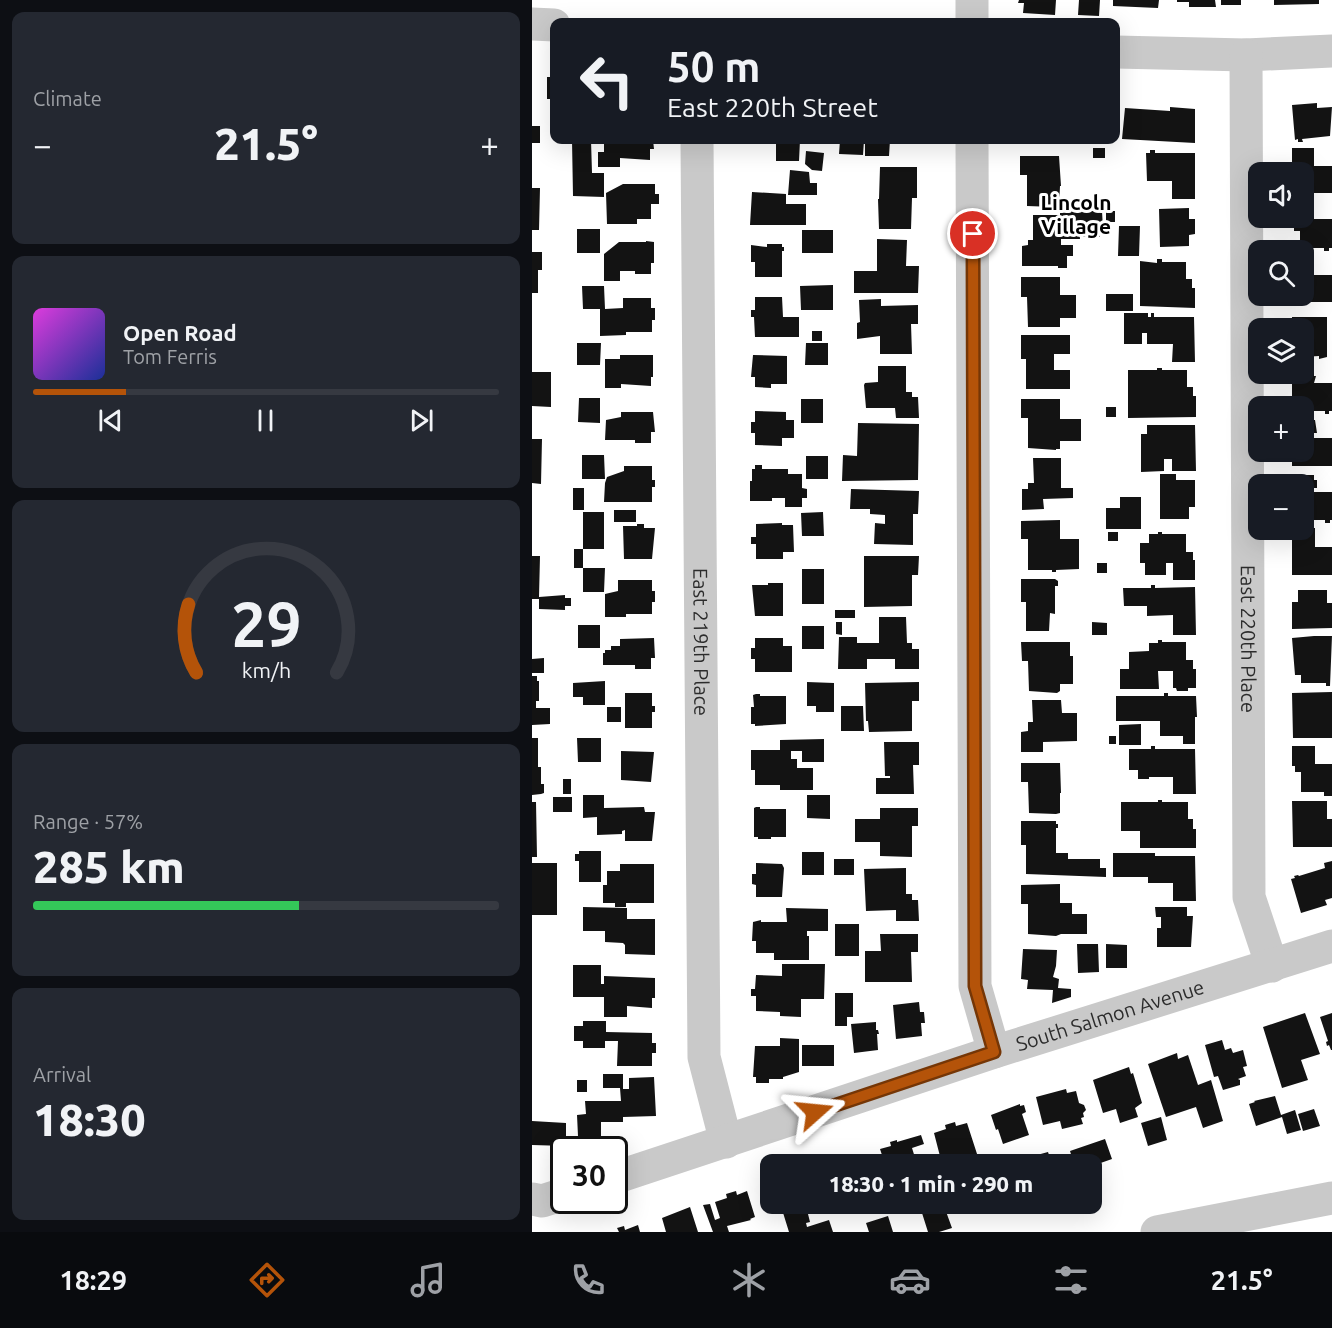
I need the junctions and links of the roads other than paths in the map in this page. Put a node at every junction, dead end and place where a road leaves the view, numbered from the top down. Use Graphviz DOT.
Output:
graph roads {
  1 [pos="972,0"];
  2 [pos="972,18"];
  3 [pos="532,24"];
  4 [pos="550,25"];
  5 [pos="1332,51"];
  6 [pos="1120,52"];
  7 [pos="1246,55"];
  8 [pos="697,144"];
  9 [pos="972,144"];
  10 [pos="1332,946"];
  11 [pos="1272,966"];
  12 [pos="994,1052"];
  13 [pos="726,1142"];
  14 [pos="628,1174"];
  15 [pos="550,1198"];
  16 [pos="1332,1198"];
  17 [pos="532,1199"];
  18 [pos="1157,1232"];
  1 -- 2 [label="street"];
  3 -- 4 [label="street"];
  5 -- 7 [label="street"];
  6 -- 7 [label="street"];
  7 -- 11 [label="street, East 220th Place"];
  8 -- 13 [label="street, East 219th Place"];
  9 -- 12 [label="street"];
  10 -- 11 [label="street, South Salmon Avenue"];
  11 -- 12 [label="street, South Salmon Avenue"];
  12 -- 13 [label="street, South Salmon Avenue"];
  13 -- 14 [label="street, South Salmon Avenue"];
  15 -- 17 [label="street"];
  16 -- 18 [label="street"];
}
